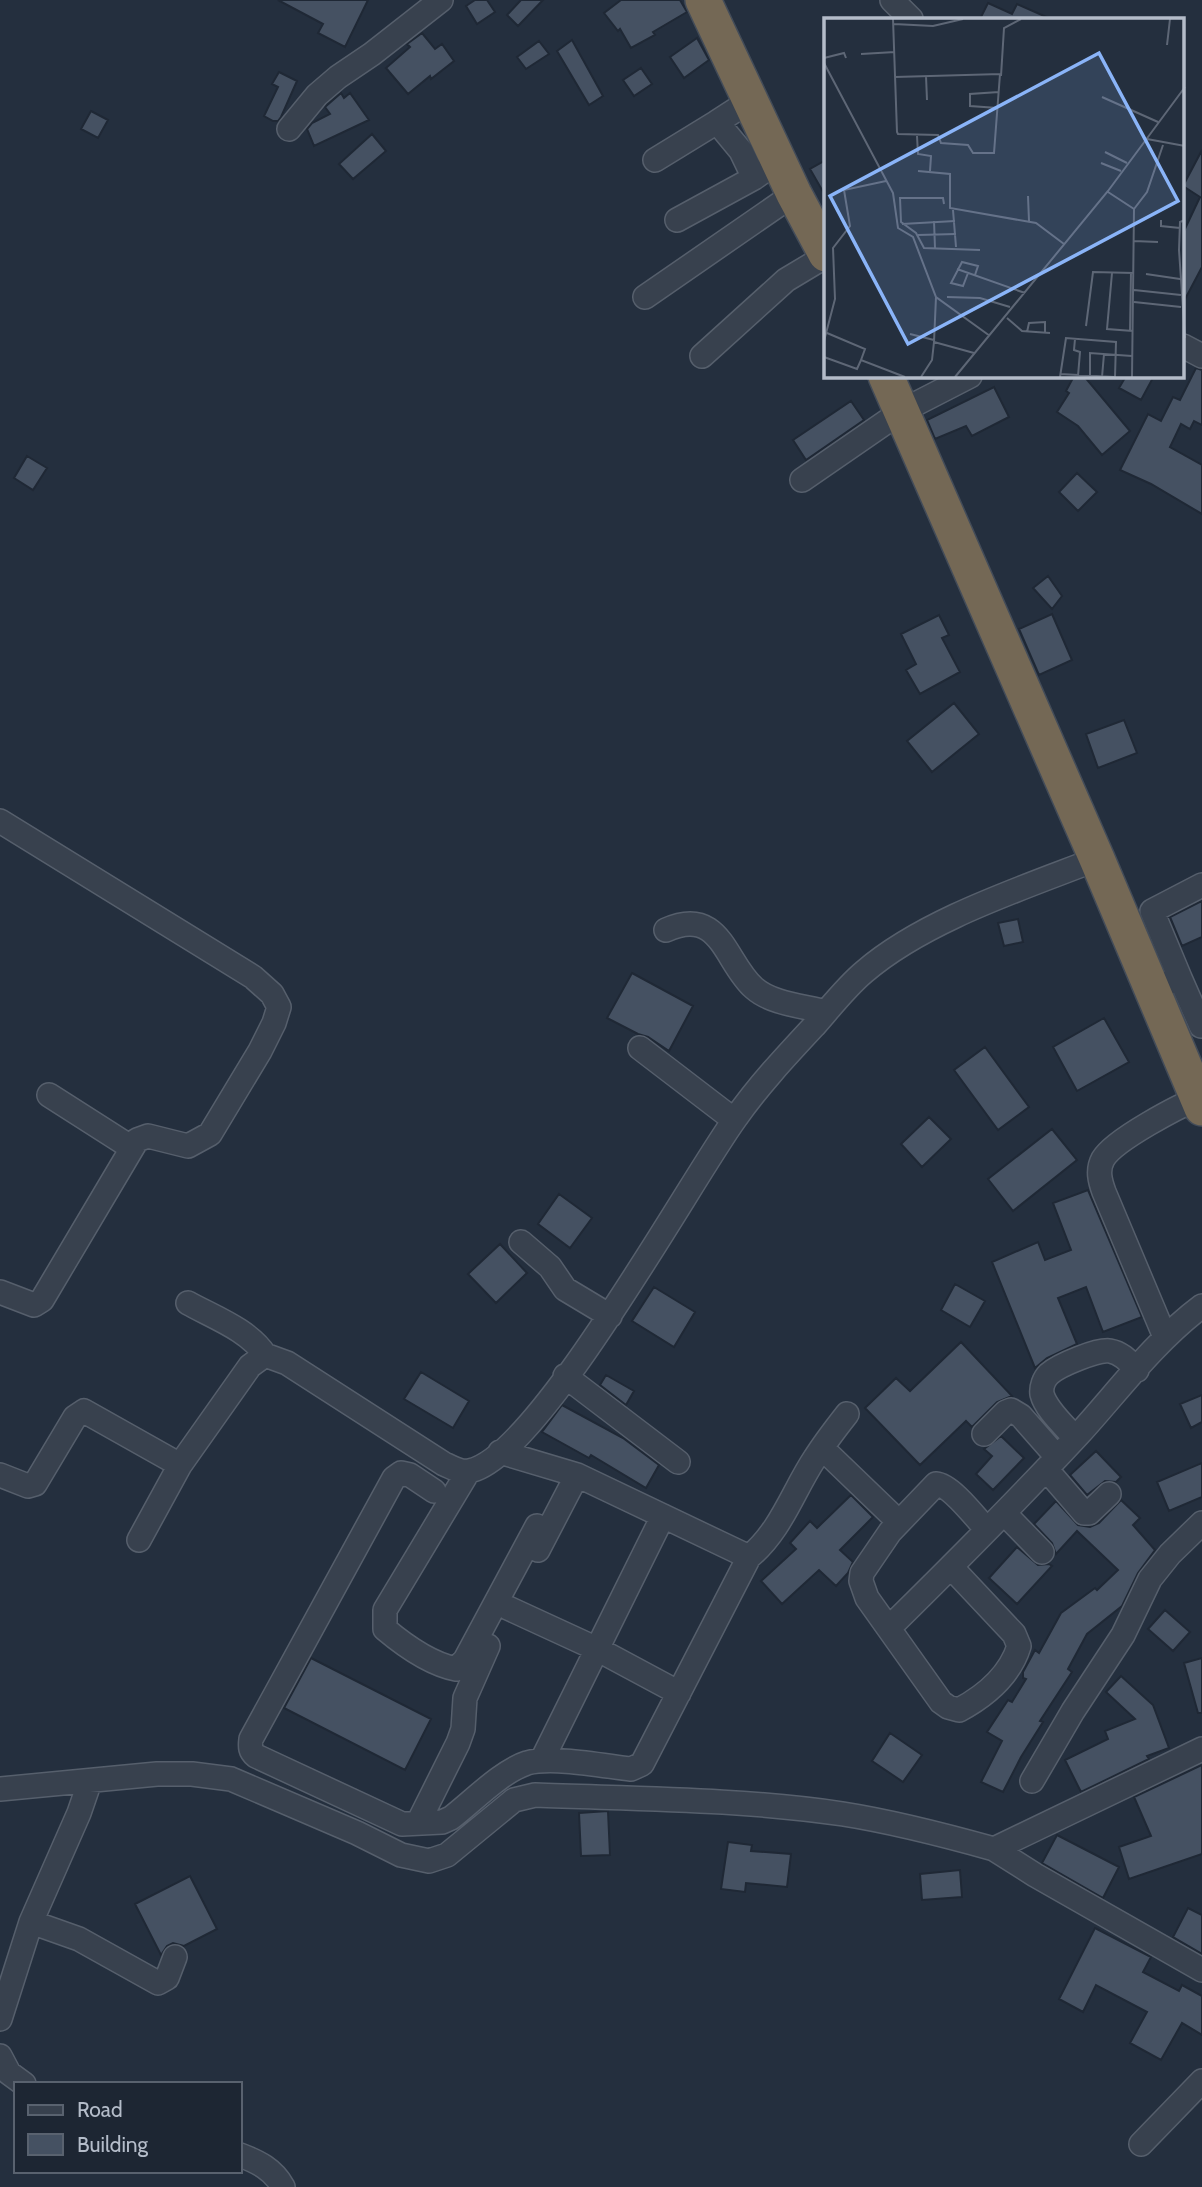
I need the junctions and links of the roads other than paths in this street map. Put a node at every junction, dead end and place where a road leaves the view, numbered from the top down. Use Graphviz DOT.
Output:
graph roads {
  1 [pos="441,0"];
  2 [pos="703,0"];
  3 [pos="892,0"];
  4 [pos="910,18"];
  5 [pos="751,100"];
  6 [pos="717,122"];
  7 [pos="289,128"];
  8 [pos="655,160"];
  9 [pos="766,170"];
  10 [pos="794,194"];
  11 [pos="677,220"];
  12 [pos="824,251"];
  13 [pos="824,256"];
  14 [pos="645,298"];
  15 [pos="1184,346"];
  16 [pos="702,356"];
  17 [pos="1202,356"];
  18 [pos="887,378"];
  19 [pos="966,378"];
  20 [pos="902,411"];
  21 [pos="802,480"];
  22 [pos="3,829"];
  23 [pos="1097,859"];
  24 [pos="1202,885"];
  25 [pos="666,930"];
  26 [pos="1166,984"];
  27 [pos="826,1012"];
  28 [pos="1200,1026"];
  29 [pos="640,1048"];
  30 [pos="49,1094"];
  31 [pos="1201,1101"];
  32 [pos="734,1120"];
  33 [pos="132,1148"];
  34 [pos="521,1242"];
  35 [pos="0,1292"];
  36 [pos="188,1303"];
  37 [pos="1202,1306"];
  38 [pos="610,1316"];
  39 [pos="1165,1338"];
  40 [pos="265,1355"];
  41 [pos="1137,1370"];
  42 [pos="565,1376"];
  43 [pos="847,1413"];
  44 [pos="984,1434"];
  45 [pos="1075,1438"];
  46 [pos="822,1448"];
  47 [pos="500,1452"];
  48 [pos="678,1462"];
  49 [pos="1051,1463"];
  50 [pos="180,1465"];
  51 [pos="468,1472"];
  52 [pos="0,1475"];
  53 [pos="578,1475"];
  54 [pos="434,1491"];
  55 [pos="1108,1494"];
  56 [pos="1004,1513"];
  57 [pos="663,1516"];
  58 [pos="899,1522"];
  59 [pos="1202,1523"];
  60 [pos="537,1526"];
  61 [pos="988,1530"];
  62 [pos="139,1540"];
  63 [pos="1042,1552"];
  64 [pos="749,1557"];
  65 [pos="951,1567"];
  66 [pos="508,1608"];
  67 [pos="888,1628"];
  68 [pos="597,1649"];
  69 [pos="680,1693"];
  70 [pos="1202,1749"];
  71 [pos="542,1760"];
  72 [pos="90,1781"];
  73 [pos="1032,1781"];
  74 [pos="0,1789"];
  75 [pos="418,1823"];
  76 [pos="993,1849"];
  77 [pos="31,1922"];
  78 [pos="175,1956"];
  79 [pos="1202,1970"];
  80 [pos="0,2019"];
  81 [pos="0,2056"];
  82 [pos="1202,2081"];
  83 [pos="21,2082"];
  84 [pos="1141,2144"];
  85 [pos="242,2156"];
  86 [pos="283,2187"];
  1 -- 7 [label="street"];
  2 -- 5 [label="highway"];
  3 -- 4 [label="street"];
  5 -- 6 [label="street"];
  5 -- 9 [label="highway"];
  6 -- 8 [label="street"];
  6 -- 9 [label="street"];
  9 -- 10 [label="highway"];
  9 -- 11 [label="street"];
  10 -- 12 [label="highway"];
  10 -- 14 [label="street"];
  13 -- 16 [label="street"];
  15 -- 17 [label="street"];
  18 -- 20 [label="highway"];
  19 -- 20 [label="street"];
  20 -- 21 [label="street"];
  20 -- 23 [label="highway"];
  22 -- 33 [label="street"];
  23 -- 26 [label="highway"];
  23 -- 27 [label="street"];
  24 -- 26 [label="street"];
  25 -- 27 [label="street"];
  26 -- 28 [label="street"];
  26 -- 31 [label="highway"];
  27 -- 32 [label="street"];
  29 -- 32 [label="street"];
  30 -- 33 [label="street"];
  31 -- 39 [label="street"];
  32 -- 38 [label="street"];
  33 -- 35 [label="street"];
  34 -- 38 [label="street"];
  36 -- 40 [label="street"];
  37 -- 39 [label="street"];
  38 -- 42 [label="street"];
  39 -- 41 [label="street"];
  40 -- 50 [label="street"];
  40 -- 51 [label="street"];
  41 -- 45 [label="street"];
  41 -- 45 [label="street"];
  42 -- 47 [label="street"];
  42 -- 48 [label="street"];
  43 -- 46 [label="street"];
  44 -- 49 [label="street"];
  45 -- 49 [label="street"];
  46 -- 58 [label="street"];
  46 -- 64 [label="street"];
  47 -- 51 [label="street"];
  47 -- 53 [label="street"];
  49 -- 55 [label="street"];
  49 -- 56 [label="street"];
  50 -- 52 [label="street"];
  50 -- 62 [label="street"];
  51 -- 60 [label="street"];
  53 -- 57 [label="street"];
  53 -- 66 [label="street"];
  54 -- 75 [label="street"];
  56 -- 61 [label="street"];
  56 -- 63 [label="street"];
  57 -- 64 [label="street"];
  57 -- 68 [label="street"];
  58 -- 61 [label="street"];
  58 -- 67 [label="street"];
  59 -- 73 [label="street"];
  61 -- 65 [label="street"];
  64 -- 69 [label="street"];
  65 -- 67 [label="street"];
  65 -- 67 [label="street"];
  66 -- 68 [label="street"];
  66 -- 75 [label="street"];
  68 -- 69 [label="street"];
  68 -- 71 [label="street"];
  69 -- 71 [label="street"];
  70 -- 76 [label="street"];
  71 -- 75 [label="street"];
  72 -- 74 [label="street"];
  72 -- 76 [label="street"];
  72 -- 77 [label="street"];
  76 -- 79 [label="street"];
  77 -- 78 [label="street"];
  77 -- 80 [label="street"];
  81 -- 83 [label="street"];
  82 -- 84 [label="street"];
  85 -- 86 [label="street"];
}
